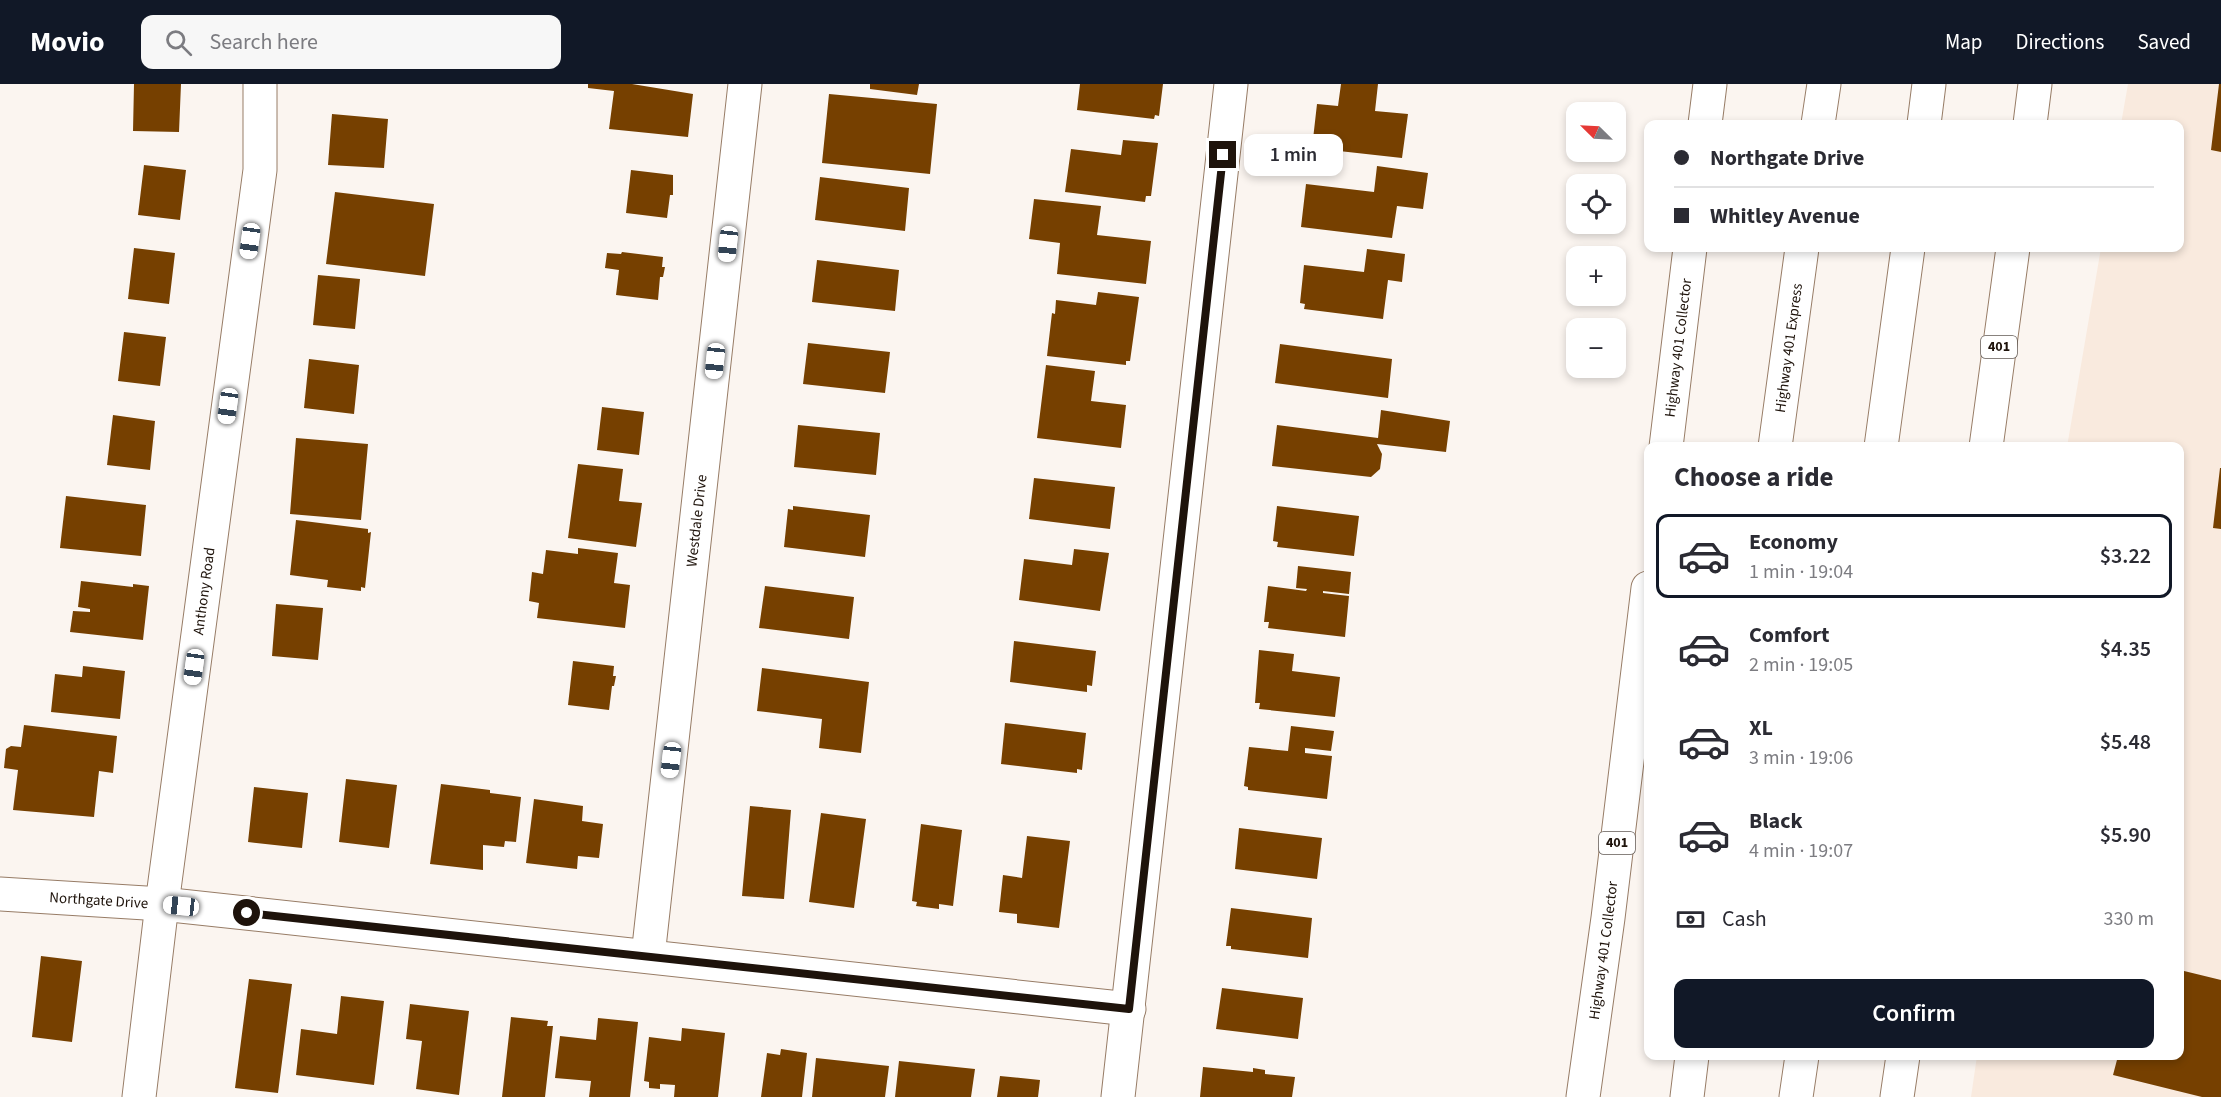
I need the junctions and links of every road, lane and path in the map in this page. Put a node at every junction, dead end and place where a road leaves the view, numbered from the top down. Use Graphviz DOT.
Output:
graph roads {
  1 [pos="260,84"];
  2 [pos="745,84"];
  3 [pos="1231,84"];
  4 [pos="1824,84"];
  5 [pos="1929,84"];
  6 [pos="2035,84"];
  7 [pos="1819,120"];
  8 [pos="1924,120"];
  9 [pos="2030,120"];
  10 [pos="1690,252"];
  11 [pos="1801,252"];
  12 [pos="1907,252"];
  13 [pos="2012,252"];
  14 [pos="1667,442"];
  15 [pos="1776,442"];
  16 [pos="1882,442"];
  17 [pos="1987,442"];
  18 [pos="1644,619"];
  19 [pos="0,894"];
  20 [pos="162,904"];
  21 [pos="648,956"];
  22 [pos="1129,1009"];
  23 [pos="1692,1060"];
  24 [pos="1801,1060"];
  25 [pos="1902,1060"];
  26 [pos="139,1097"];
  27 [pos="1118,1097"];
  28 [pos="1583,1097"];
  29 [pos="1687,1097"];
  30 [pos="1796,1097"];
  31 [pos="1897,1097"];
  1 -- 20 [label="main road, Anthony Road"];
  2 -- 21 [label="main road, Westdale Drive"];
  3 -- 22 [label="main road"];
  4 -- 7 [label="main road"];
  5 -- 8 [label="main road"];
  6 -- 9 [label="main road"];
  10 -- 14 [label="main road, Highway 401 Collector"];
  11 -- 15 [label="main road, Highway 401 Express"];
  12 -- 16 [label="main road"];
  13 -- 17 [label="main road, 401"];
  18 -- 28 [label="main road, Highway 401 Collector / 401"];
  19 -- 20 [label="main road, Northgate Drive"];
  20 -- 21 [label="main road, Northgate Drive"];
  20 -- 26 [label="main road, Anthony Road"];
  21 -- 22 [label="main road, Northgate Drive"];
  22 -- 27 [label="main road"];
  23 -- 29 [label="main road"];
  24 -- 30 [label="main road"];
  25 -- 31 [label="main road"];
}
